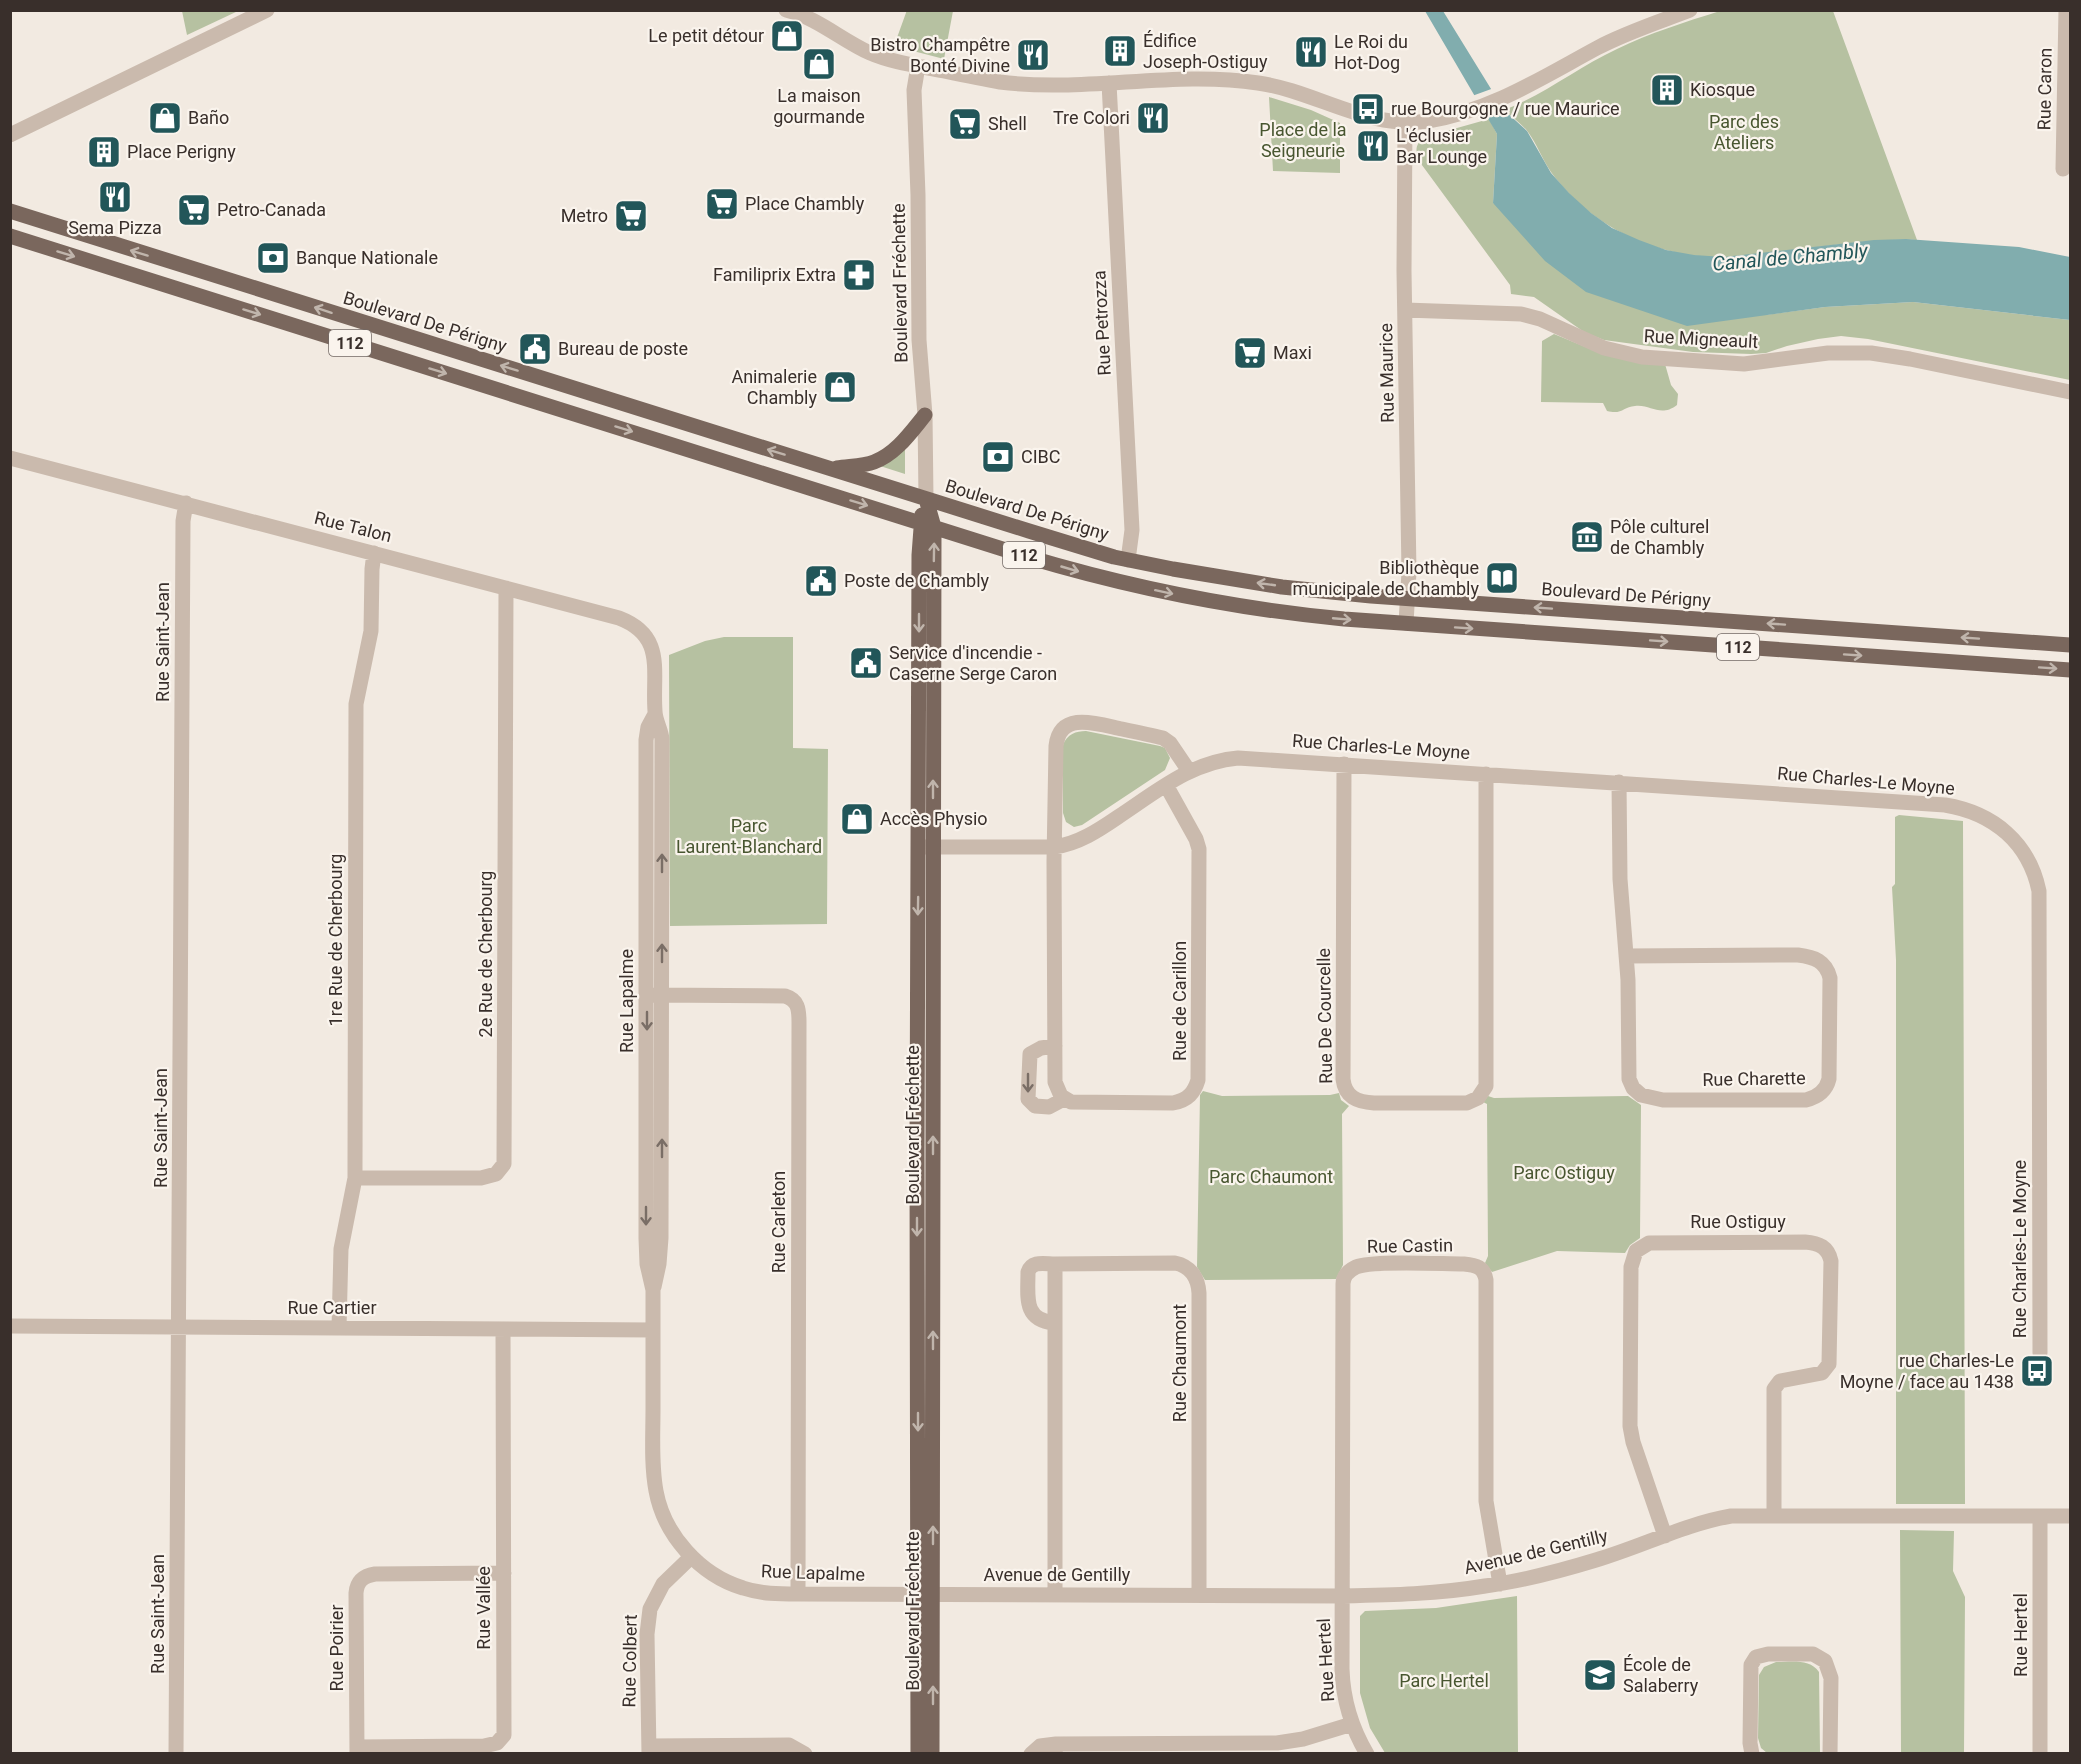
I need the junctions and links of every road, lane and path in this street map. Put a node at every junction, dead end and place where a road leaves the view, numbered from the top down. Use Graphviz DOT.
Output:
graph roads {
  1 [pos="786,10"];
  2 [pos="1690,10"];
  3 [pos="2066,10"];
  4 [pos="265,11"];
  5 [pos="918,66"];
  6 [pos="1109,83"];
  7 [pos="1405,123"];
  8 [pos="11,132"];
  9 [pos="2063,169"];
  10 [pos="13,210"];
  11 [pos="10,236"];
  12 [pos="1405,310"];
  13 [pos="2070,392"];
  14 [pos="925,415"];
  15 [pos="10,458"];
  16 [pos="832,469"];
  17 [pos="926,499"];
  18 [pos="186,503"];
  19 [pos="927,525"];
  20 [pos="374,553"];
  21 [pos="1128,560"];
  22 [pos="506,588"];
  23 [pos="1408,599"];
  24 [pos="1406,623"];
  25 [pos="2070,645"];
  26 [pos="655,669"];
  27 [pos="2070,670"];
  28 [pos="1344,764"];
  29 [pos="1189,771"];
  30 [pos="1486,774"];
  31 [pos="1619,782"];
  32 [pos="1166,784"];
  33 [pos="926,847"];
  34 [pos="1054,847"];
  35 [pos="1626,956"];
  36 [pos="654,995"];
  37 [pos="1055,1046"];
  38 [pos="1064,1099"];
  39 [pos="355,1178"];
  40 [pos="1055,1264"];
  41 [pos="1054,1323"];
  42 [pos="10,1326"];
  43 [pos="179,1327"];
  44 [pos="339,1328"];
  45 [pos="503,1329"];
  46 [pos="653,1330"];
  47 [pos="2040,1353"];
  48 [pos="1774,1515"];
  49 [pos="2040,1516"];
  50 [pos="2070,1516"];
  51 [pos="1665,1536"];
  52 [pos="691,1557"];
  53 [pos="504,1573"];
  54 [pos="1500,1584"];
  55 [pos="798,1594"];
  56 [pos="925,1594"];
  57 [pos="1055,1594"];
  58 [pos="1199,1595"];
  59 [pos="1343,1596"];
  60 [pos="1352,1724"];
  61 [pos="1055,1749"];
  62 [pos="1201,1749"];
  63 [pos="1235,1749"];
  64 [pos="357,1750"];
  65 [pos="649,1750"];
  66 [pos="176,1754"];
  67 [pos="805,1754"];
  68 [pos="918,1754"];
  69 [pos="932,1754"];
  70 [pos="1031,1754"];
  71 [pos="1367,1754"];
  72 [pos="1752,1754"];
  73 [pos="1830,1754"];
  74 [pos="2040,1754"];
  1 -- 5 [label="street"];
  2 -- 7 [label="street"];
  3 -- 9 [label="street, Rue Caron"];
  4 -- 8 [label="street"];
  5 -- 6 [label="street"];
  5 -- 14 [label="street, Boulevard Fréchette"];
  6 -- 7 [label="street"];
  6 -- 21 [label="street, Rue Petrozza"];
  7 -- 12 [label="street, Rue Maurice"];
  16 -- 10 [label="main road, Boulevard De Périgny / 112, one-way"];
  11 -- 19 [label="main road, 112, one-way"];
  12 -- 13 [label="street, Rue Migneault"];
  12 -- 23 [label="street, Rue Maurice"];
  14 -- 16 [label="main road"];
  14 -- 17 [label="street, Boulevard Fréchette"];
  15 -- 18 [label="street, Rue Talon"];
  16 -- 17 [label="main road, Boulevard De Périgny / 112"];
  17 -- 19 [label="main road, Boulevard Fréchette"];
  17 -- 21 [label="main road, Boulevard De Périgny / 112"];
  18 -- 20 [label="street, Rue Talon"];
  18 -- 43 [label="street, Rue Saint-Jean"];
  19 -- 24 [label="main road, 112, one-way"];
  19 -- 33 [label="main road, Boulevard Fréchette"];
  20 -- 22 [label="street, Rue Talon"];
  20 -- 39 [label="street, 1re Rue de Cherbourg"];
  23 -- 21 [label="main road, Boulevard De Périgny / 112, one-way"];
  22 -- 26 [label="street, Rue Talon"];
  22 -- 39 [label="street, 2e Rue de Cherbourg"];
  23 -- 24 [label="street, Rue Maurice"];
  25 -- 23 [label="main road, Boulevard De Périgny / 112, one-way"];
  24 -- 27 [label="main road, 112, one-way"];
  26 -- 36 [label="street, Rue Lapalme"];
  28 -- 29 [label="street, Rue Charles-Le Moyne"];
  28 -- 30 [label="street, Rue Charles-Le Moyne"];
  28 -- 30 [label="street, Rue De Courcelle"];
  29 -- 32 [label="street, Rue Charles-Le Moyne"];
  29 -- 34 [label="street"];
  30 -- 31 [label="street, Rue Charles-Le Moyne"];
  31 -- 35 [label="street, Rue Charette"];
  31 -- 47 [label="street, Rue Charles-Le Moyne"];
  32 -- 34 [label="street, Rue Charles-Le Moyne"];
  32 -- 38 [label="street, Rue de Carillon"];
  33 -- 34 [label="street, Rue Charles-Le Moyne"];
  33 -- 56 [label="main road, Boulevard Fréchette"];
  34 -- 37 [label="street"];
  35 -- 35 [label="street, Rue Charette"];
  36 -- 46 [label="street, Rue Lapalme"];
  36 -- 55 [label="street, Rue Carleton"];
  37 -- 38 [label="street"];
  37 -- 38 [label="street, Rue de Carillon, one-way"];
  39 -- 44 [label="street, 1re Rue de Cherbourg"];
  40 -- 41 [label="street"];
  40 -- 41 [label="street, Rue Chaumont"];
  40 -- 58 [label="street, Rue Chaumont"];
  41 -- 57 [label="street"];
  42 -- 43 [label="street, Rue Cartier"];
  43 -- 44 [label="street, Rue Cartier"];
  43 -- 66 [label="street, Rue Saint-Jean"];
  44 -- 45 [label="street, Rue Cartier"];
  45 -- 46 [label="street, Rue Cartier"];
  45 -- 53 [label="street, Rue Vallée"];
  46 -- 52 [label="street, Rue Lapalme"];
  48 -- 49 [label="street, Avenue de Gentilly"];
  48 -- 51 [label="street, Avenue de Gentilly"];
  48 -- 51 [label="street, Rue Ostiguy"];
  49 -- 50 [label="street, Avenue de Gentilly"];
  49 -- 74 [label="street, Rue Hertel"];
  51 -- 54 [label="street, Avenue de Gentilly"];
  52 -- 55 [label="street, Rue Lapalme"];
  52 -- 65 [label="street, Rue Colbert"];
  53 -- 64 [label="street, Rue Vallée"];
  53 -- 64 [label="street, Rue Poirier"];
  54 -- 59 [label="street, Avenue de Gentilly"];
  54 -- 59 [label="street, Rue Castin"];
  55 -- 56 [label="street, Rue Lapalme"];
  56 -- 57 [label="street, Avenue de Gentilly"];
  56 -- 68 [label="main road, Boulevard Fréchette"];
  69 -- 56 [label="main road, Boulevard Fréchette, one-way"];
  57 -- 58 [label="street, Avenue de Gentilly"];
  58 -- 59 [label="street, Avenue de Gentilly"];
  59 -- 60 [label="street, Rue Hertel"];
  60 -- 63 [label="street"];
  60 -- 71 [label="street, Rue Hertel"];
  61 -- 62 [label="street"];
  61 -- 70 [label="street"];
  62 -- 63 [label="street"];
  65 -- 67 [label="street, Rue Colbert"];
  72 -- 73 [label="street"];
}
